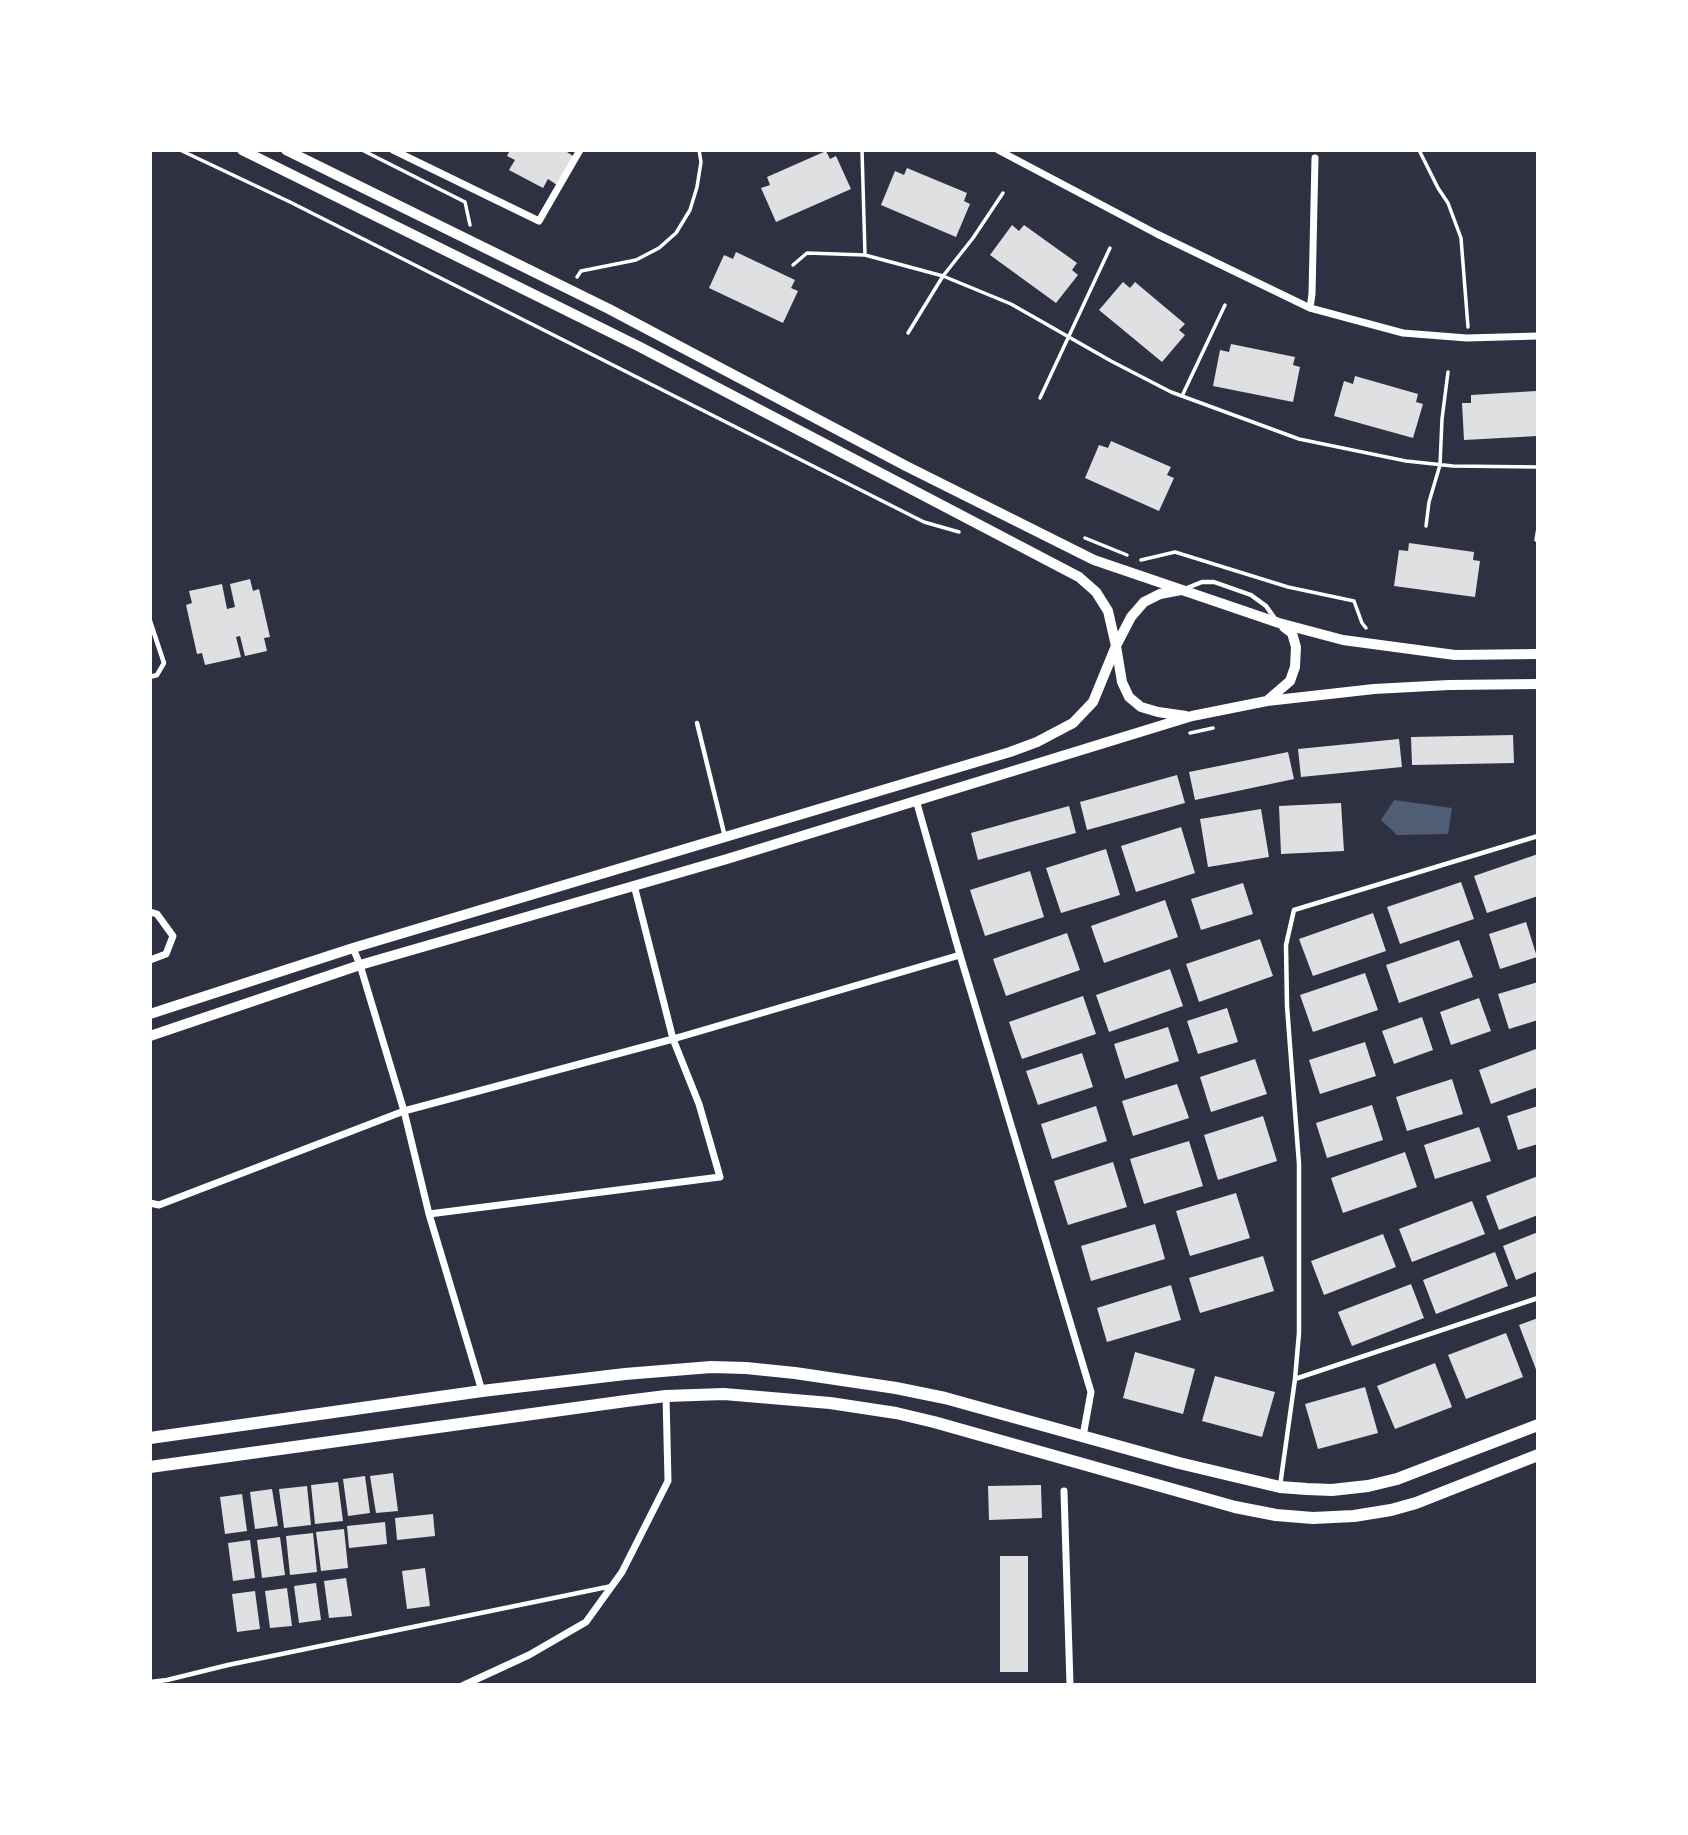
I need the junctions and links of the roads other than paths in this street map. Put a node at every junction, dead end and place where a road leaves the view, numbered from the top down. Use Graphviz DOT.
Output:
graph roads {
  1 [pos="242,150"];
  2 [pos="286,150"];
  3 [pos="393,150"];
  4 [pos="580,150"];
  5 [pos="998,150"];
  6 [pos="1315,158"];
  7 [pos="1310,308"];
  8 [pos="1538,336"];
  9 [pos="1181,590"];
  10 [pos="150,621"];
  11 [pos="1279,623"];
  12 [pos="1116,646"];
  13 [pos="1538,654"];
  14 [pos="150,677"];
  15 [pos="1538,684"];
  16 [pos="1267,701"];
  17 [pos="1192,716"];
  18 [pos="697,723"];
  19 [pos="916,800"];
  20 [pos="1538,836"];
  21 [pos="725,837"];
  22 [pos="634,885"];
  23 [pos="150,912"];
  24 [pos="353,948"];
  25 [pos="960,955"];
  26 [pos="150,960"];
  27 [pos="360,965"];
  28 [pos="150,1014"];
  29 [pos="150,1036"];
  30 [pos="673,1040"];
  31 [pos="404,1111"];
  32 [pos="150,1203"];
  33 [pos="429,1214"];
  34 [pos="1538,1298"];
  35 [pos="1295,1379"];
  36 [pos="482,1391"];
  37 [pos="666,1396"];
  38 [pos="1538,1425"];
  39 [pos="1083,1436"];
  40 [pos="150,1438"];
  41 [pos="1538,1455"];
  42 [pos="150,1467"];
  43 [pos="1280,1487"];
  44 [pos="1064,1491"];
  45 [pos="612,1586"];
  46 [pos="150,1682"];
  47 [pos="464,1685"];
  48 [pos="1070,1685"];
  1 -- 12 [label="street"];
  2 -- 9 [label="street"];
  3 -- 4 [label="street"];
  5 -- 7 [label="street"];
  6 -- 7 [label="street"];
  7 -- 8 [label="street"];
  9 -- 11 [label="street"];
  9 -- 11 [label="lane"];
  9 -- 12 [label="street"];
  10 -- 14 [label="lane"];
  11 -- 13 [label="street"];
  11 -- 16 [label="street"];
  12 -- 17 [label="street"];
  12 -- 21 [label="street"];
  15 -- 16 [label="street"];
  16 -- 17 [label="street"];
  17 -- 19 [label="street"];
  18 -- 21 [label="lane"];
  19 -- 22 [label="street"];
  19 -- 25 [label="street"];
  20 -- 35 [label="lane"];
  21 -- 24 [label="street"];
  22 -- 27 [label="street"];
  22 -- 30 [label="street"];
  23 -- 26 [label="street"];
  24 -- 27 [label="street"];
  24 -- 28 [label="street"];
  25 -- 30 [label="street"];
  25 -- 39 [label="street"];
  27 -- 29 [label="street"];
  27 -- 31 [label="street"];
  30 -- 31 [label="street"];
  30 -- 33 [label="street"];
  31 -- 32 [label="street"];
  31 -- 33 [label="street"];
  33 -- 36 [label="street"];
  34 -- 35 [label="lane"];
  35 -- 43 [label="lane"];
  36 -- 39 [label="main road"];
  36 -- 40 [label="main road"];
  37 -- 41 [label="main road"];
  37 -- 42 [label="main road"];
  37 -- 45 [label="street"];
  38 -- 43 [label="main road"];
  39 -- 43 [label="main road"];
  44 -- 48 [label="street"];
  45 -- 46 [label="lane"];
  45 -- 47 [label="street"];
}
